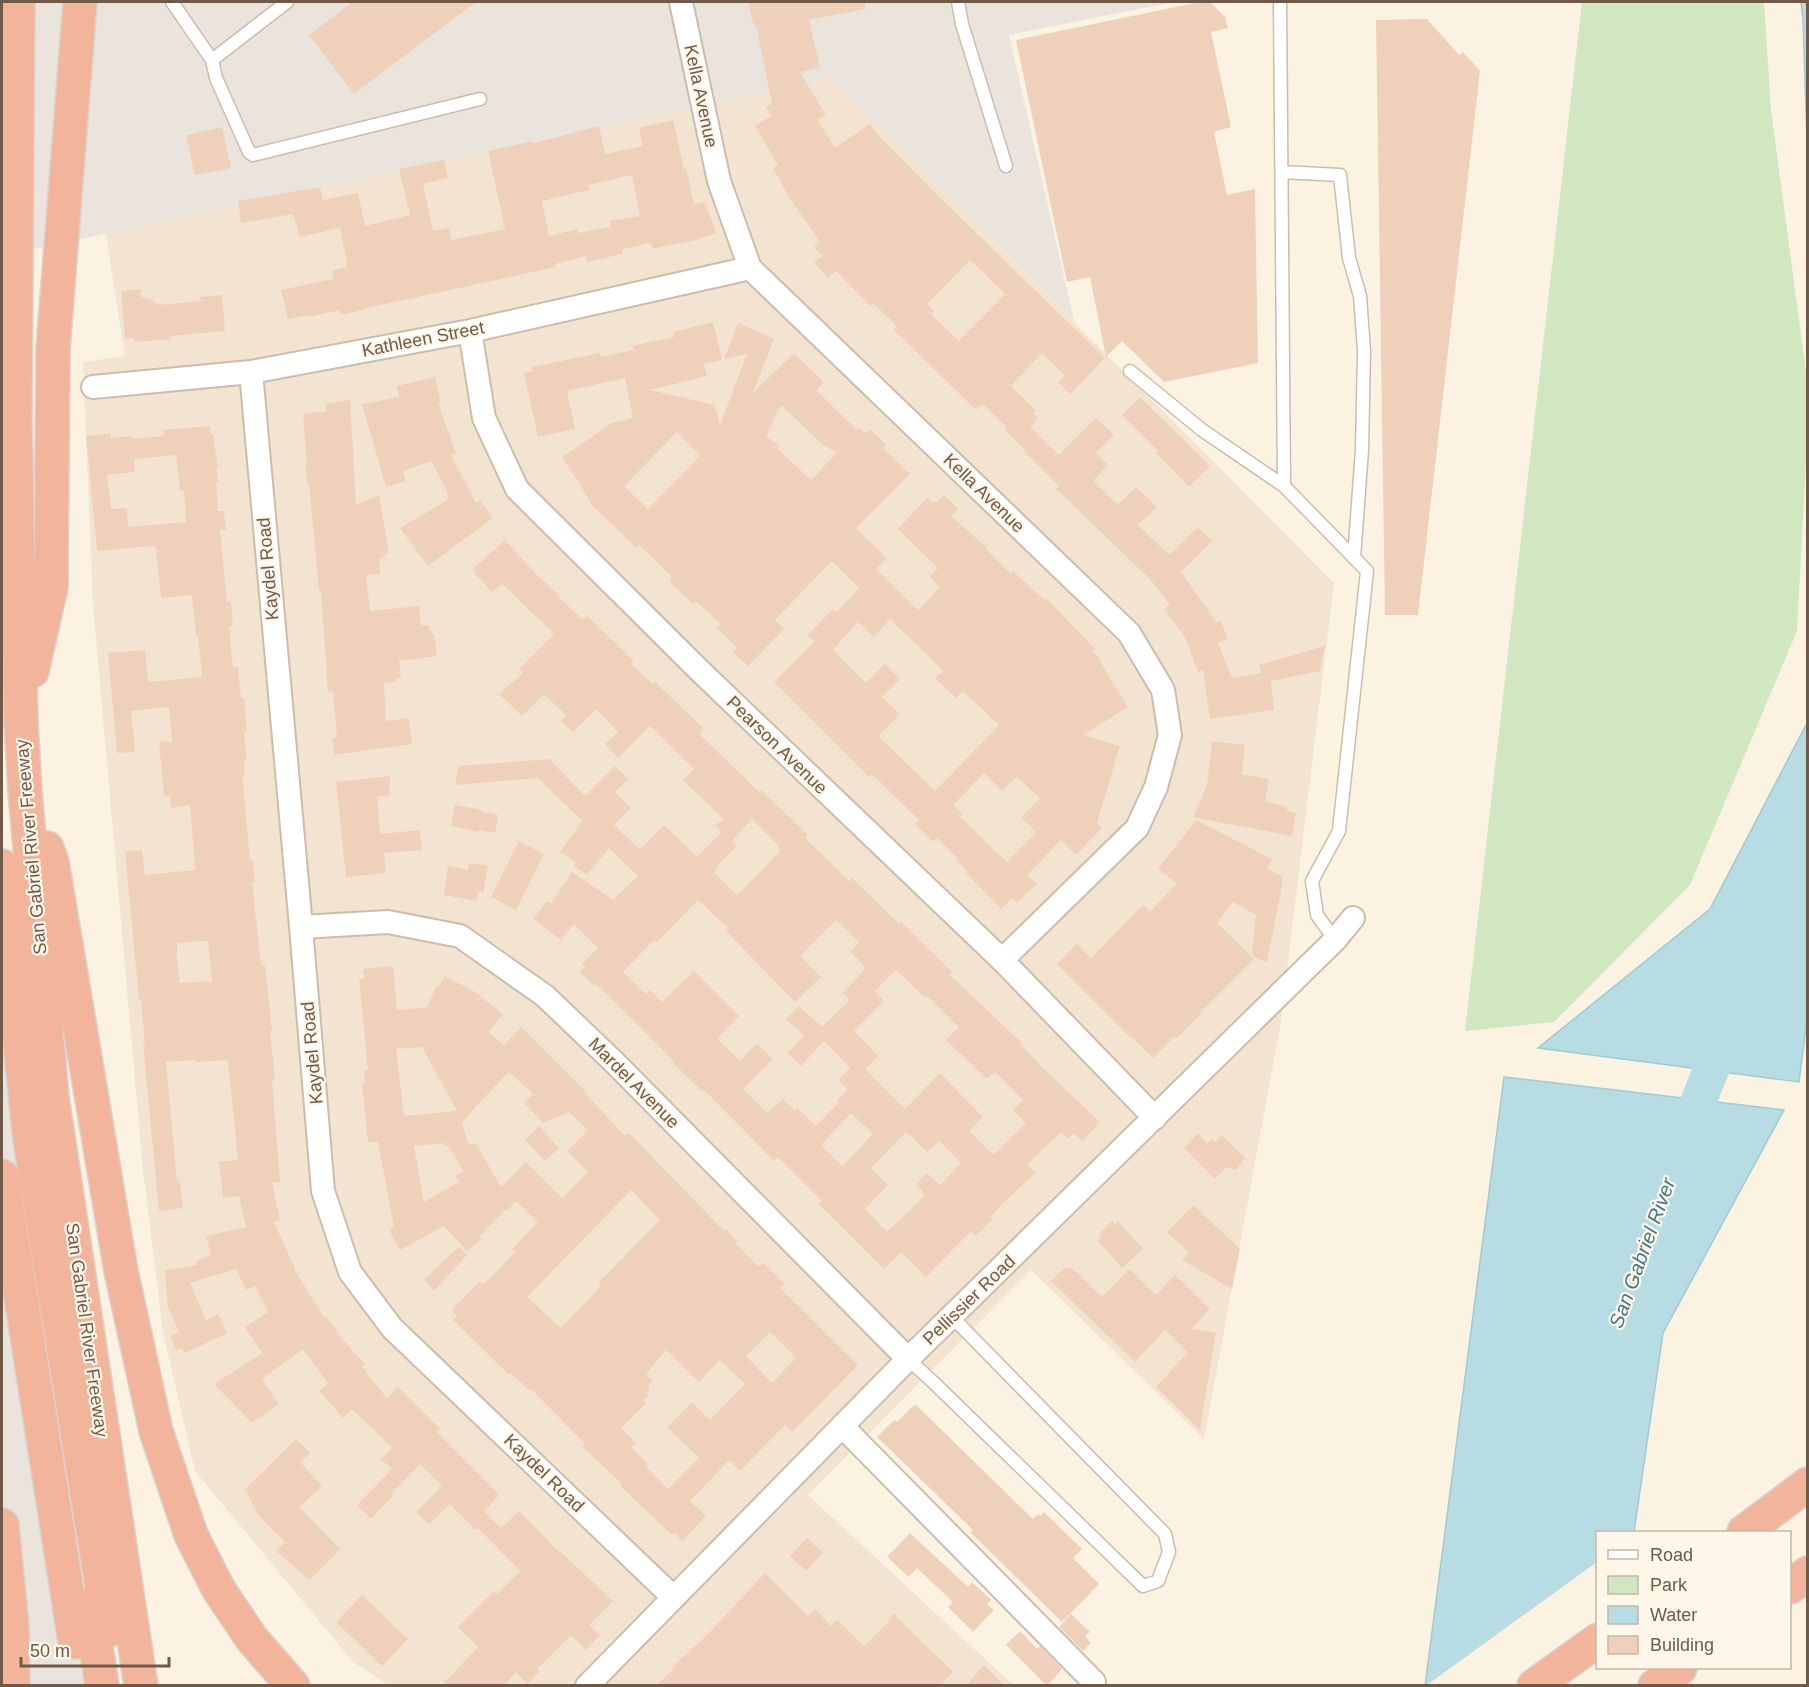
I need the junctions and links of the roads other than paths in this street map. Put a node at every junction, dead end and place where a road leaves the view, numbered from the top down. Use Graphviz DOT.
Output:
graph roads {
  1 [pos="18,2"];
  2 [pos="80,2"];
  3 [pos="172,2"];
  4 [pos="287,2"];
  5 [pos="681,2"];
  6 [pos="958,2"];
  7 [pos="1280,2"];
  8 [pos="212,60"];
  9 [pos="480,99"];
  10 [pos="1006,166"];
  11 [pos="1282,172"];
  12 [pos="750,268"];
  13 [pos="470,331"];
  14 [pos="250,372"];
  15 [pos="1130,372"];
  16 [pos="93,387"];
  17 [pos="1284,486"];
  18 [pos="1354,558"];
  19 [pos="21,722"];
  20 [pos="25,791"];
  21 [pos="2,866"];
  22 [pos="1353,918"];
  23 [pos="301,927"];
  24 [pos="1335,940"];
  25 [pos="1002,960"];
  26 [pos="2,1023"];
  27 [pos="1155,1118"];
  28 [pos="2,1176"];
  29 [pos="952,1317"];
  30 [pos="908,1359"];
  31 [pos="842,1426"];
  32 [pos="1808,1484"];
  33 [pos="2,1525"];
  34 [pos="1747,1531"];
  35 [pos="1808,1573"];
  36 [pos="1791,1586"];
  37 [pos="673,1597"];
  38 [pos="130,1620"];
  39 [pos="1596,1641"];
  40 [pos="1679,1669"];
  41 [pos="1094,1682"];
  42 [pos="13,1686"];
  43 [pos="82,1686"];
  44 [pos="102,1686"];
  45 [pos="117,1686"];
  46 [pos="141,1686"];
  47 [pos="147,1686"];
  48 [pos="293,1686"];
  49 [pos="587,1686"];
  50 [pos="1534,1686"];
  51 [pos="1655,1686"];
  1 -- 19 [label="highway, San Gabriel River Freeway"];
  2 -- 19 [label="highway"];
  3 -- 8 [label="lane"];
  4 -- 8 [label="lane"];
  5 -- 12 [label="street, Kella Avenue"];
  6 -- 10 [label="lane"];
  7 -- 11 [label="lane"];
  8 -- 9 [label="lane"];
  11 -- 17 [label="lane"];
  11 -- 18 [label="lane"];
  12 -- 13 [label="street, Kathleen Street"];
  12 -- 25 [label="street, Kella Avenue"];
  13 -- 14 [label="street, Kathleen Street"];
  13 -- 25 [label="street, Pearson Avenue"];
  14 -- 16 [label="street, Kathleen Street"];
  14 -- 23 [label="street, Kaydel Road"];
  15 -- 17 [label="lane"];
  17 -- 18 [label="lane"];
  18 -- 24 [label="lane"];
  19 -- 20 [label="highway, San Gabriel River Freeway"];
  20 -- 38 [label="highway, San Gabriel River Freeway"];
  20 -- 48 [label="highway"];
  21 -- 45 [label="highway"];
  22 -- 24 [label="street, Pellissier Road"];
  23 -- 30 [label="street, Mardel Avenue"];
  23 -- 37 [label="street, Kaydel Road"];
  24 -- 27 [label="street, Pellissier Road"];
  25 -- 27 [label="street, Pearson Avenue"];
  26 -- 44 [label="highway"];
  27 -- 29 [label="street, Pellissier Road"];
  28 -- 43 [label="highway"];
  29 -- 30 [label="street, Pellissier Road"];
  29 -- 30 [label="lane"];
  30 -- 31 [label="street, Pellissier Road"];
  31 -- 37 [label="street, Pellissier Road"];
  31 -- 41 [label="street"];
  32 -- 34 [label="highway"];
  33 -- 42 [label="highway"];
  35 -- 36 [label="highway"];
  37 -- 49 [label="street, Pellissier Road"];
  38 -- 46 [label="highway, San Gabriel River Freeway"];
  38 -- 47 [label="highway"];
  39 -- 50 [label="highway"];
  40 -- 51 [label="highway"];
}
